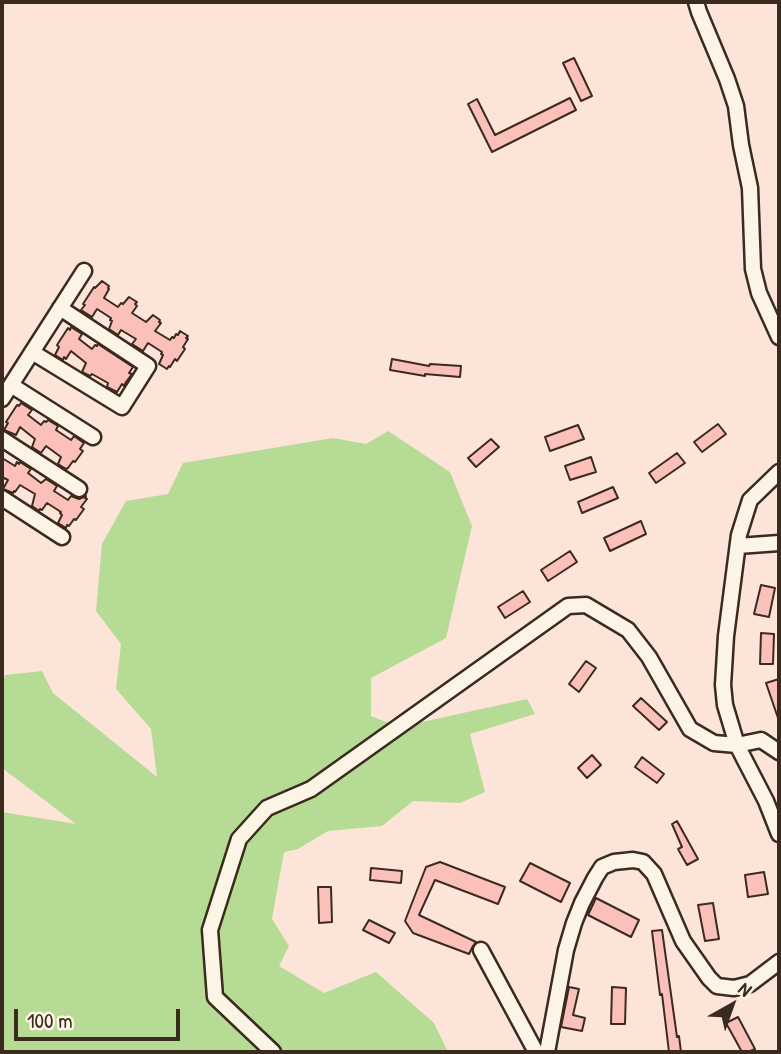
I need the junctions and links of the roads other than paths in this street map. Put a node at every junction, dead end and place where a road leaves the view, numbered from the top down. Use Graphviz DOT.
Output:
graph roads {
  1 [pos="696,2"];
  2 [pos="84,271"];
  3 [pos="60,308"];
  4 [pos="779,337"];
  5 [pos="32,352"];
  6 [pos="11,385"];
  7 [pos="2,399"];
  8 [pos="93,437"];
  9 [pos="2,439"];
  10 [pos="779,472"];
  11 [pos="79,489"];
  12 [pos="2,498"];
  13 [pos="62,537"];
  14 [pos="779,542"];
  15 [pos="738,547"];
  16 [pos="737,745"];
  17 [pos="779,752"];
  18 [pos="779,834"];
  19 [pos="481,950"];
  20 [pos="779,962"];
  21 [pos="273,1052"];
  22 [pos="536,1052"];
  23 [pos="547,1052"];
  1 -- 4 [label="street"];
  2 -- 3 [label="street"];
  3 -- 5 [label="street"];
  3 -- 5 [label="street"];
  5 -- 6 [label="street"];
  6 -- 7 [label="street"];
  6 -- 8 [label="street"];
  9 -- 11 [label="street"];
  10 -- 15 [label="street"];
  12 -- 13 [label="street"];
  14 -- 15 [label="street"];
  15 -- 16 [label="street"];
  16 -- 17 [label="street"];
  16 -- 18 [label="street"];
  16 -- 21 [label="street"];
  19 -- 22 [label="street"];
  20 -- 23 [label="street"];
}
